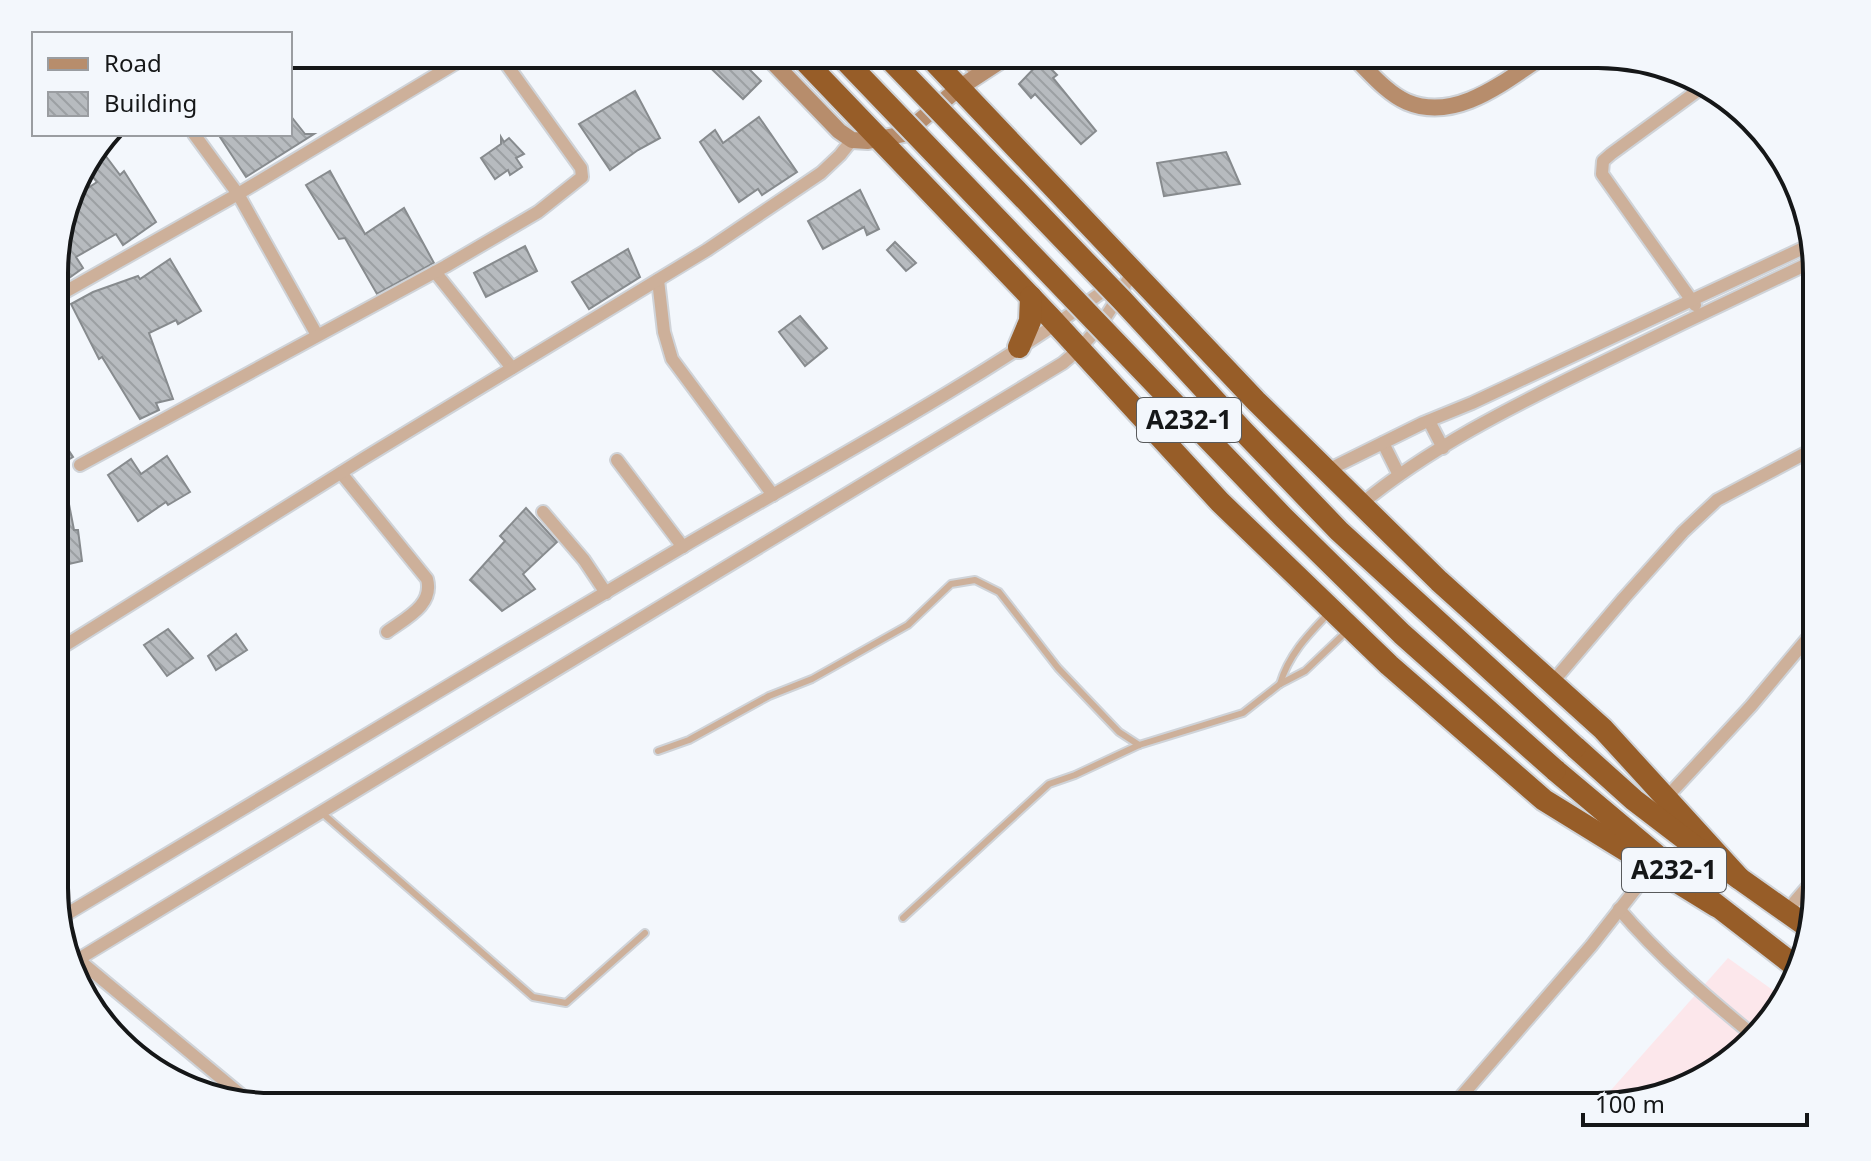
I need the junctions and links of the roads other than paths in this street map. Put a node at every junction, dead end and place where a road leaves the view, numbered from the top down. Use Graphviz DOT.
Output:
graph roads {
  1 [pos="448,68"];
  2 [pos="509,68"];
  3 [pos="778,68"];
  4 [pos="811,68"];
  5 [pos="852,68"];
  6 [pos="898,68"];
  7 [pos="940,68"];
  8 [pos="973,68"];
  9 [pos="990,68"];
  10 [pos="1366,68"];
  11 [pos="1524,68"];
  12 [pos="979,75"];
  13 [pos="959,88"];
  14 [pos="1695,93"];
  15 [pos="856,115"];
  16 [pos="904,134"];
  17 [pos="195,136"];
  18 [pos="879,139"];
  19 [pos="852,140"];
  20 [pos="901,162"];
  21 [pos="238,194"];
  22 [pos="1801,249"];
  23 [pos="1803,266"];
  24 [pos="1134,269"];
  25 [pos="435,272"];
  26 [pos="658,280"];
  27 [pos="68,290"];
  28 [pos="1031,297"];
  29 [pos="1692,299"];
  30 [pos="1701,314"];
  31 [pos="1057,324"];
  32 [pos="317,335"];
  33 [pos="1019,347"];
  34 [pos="1080,350"];
  35 [pos="512,368"];
  36 [pos="1429,421"];
  37 [pos="1383,443"];
  38 [pos="1443,448"];
  39 [pos="1803,454"];
  40 [pos="617,460"];
  41 [pos="80,465"];
  42 [pos="1326,471"];
  43 [pos="341,473"];
  44 [pos="1399,475"];
  45 [pos="773,495"];
  46 [pos="1360,505"];
  47 [pos="543,512"];
  48 [pos="683,547"];
  49 [pos="606,593"];
  50 [pos="1331,610"];
  51 [pos="1350,628"];
  52 [pos="387,632"];
  53 [pos="68,644"];
  54 [pos="1803,644"];
  55 [pos="1280,684"];
  56 [pos="1551,684"];
  57 [pos="1139,745"];
  58 [pos="658,751"];
  59 [pos="1667,797"];
  60 [pos="321,812"];
  61 [pos="1652,868"];
  62 [pos="1739,878"];
  63 [pos="1803,892"];
  64 [pos="1716,906"];
  65 [pos="1619,909"];
  66 [pos="70,912"];
  67 [pos="1786,912"];
  68 [pos="903,918"];
  69 [pos="1800,922"];
  70 [pos="645,933"];
  71 [pos="80,954"];
  72 [pos="1789,961"];
  73 [pos="85,969"];
  74 [pos="1746,1029"];
  75 [pos="233,1089"];
  76 [pos="1464,1093"];
  1 -- 21 [label="street"];
  2 -- 25 [label="street"];
  3 -- 19 [label="street"];
  4 -- 15 [label="highway"];
  5 -- 64 [label="highway, A232-1, bridge"];
  6 -- 62 [label="highway, A232-1, bridge"];
  7 -- 13 [label="highway"];
  8 -- 12 [label="street"];
  9 -- 12 [label="street"];
  10 -- 11 [label="street"];
  12 -- 13 [label="street"];
  13 -- 16 [label="street"];
  13 -- 24 [label="highway"];
  14 -- 29 [label="street"];
  15 -- 18 [label="highway"];
  15 -- 19 [label="highway"];
  16 -- 18 [label="street"];
  16 -- 20 [label="highway"];
  17 -- 21 [label="street"];
  18 -- 19 [label="street"];
  18 -- 20 [label="highway"];
  19 -- 26 [label="street"];
  20 -- 28 [label="highway"];
  21 -- 27 [label="street"];
  21 -- 32 [label="street"];
  22 -- 29 [label="street"];
  23 -- 30 [label="street"];
  24 -- 31 [label="street"];
  24 -- 34 [label="street"];
  24 -- 42 [label="highway"];
  25 -- 32 [label="street"];
  25 -- 35 [label="street"];
  26 -- 35 [label="street"];
  26 -- 45 [label="street"];
  28 -- 31 [label="highway"];
  28 -- 33 [label="highway"];
  29 -- 30 [label="street"];
  29 -- 36 [label="street"];
  30 -- 38 [label="street"];
  31 -- 33 [label="street"];
  31 -- 34 [label="highway"];
  32 -- 41 [label="street"];
  33 -- 45 [label="street"];
  34 -- 50 [label="highway"];
  34 -- 60 [label="street"];
  35 -- 43 [label="street"];
  36 -- 37 [label="street"];
  36 -- 38 [label="street"];
  37 -- 42 [label="street"];
  37 -- 44 [label="street"];
  38 -- 44 [label="street"];
  39 -- 56 [label="street"];
  40 -- 48 [label="street"];
  42 -- 46 [label="highway"];
  43 -- 52 [label="street"];
  43 -- 53 [label="street"];
  44 -- 46 [label="street"];
  45 -- 48 [label="street"];
  46 -- 56 [label="highway"];
  47 -- 49 [label="street"];
  48 -- 49 [label="street"];
  49 -- 66 [label="street"];
  50 -- 51 [label="highway"];
  50 -- 55 [label="lane"];
  51 -- 55 [label="lane"];
  51 -- 61 [label="highway"];
  54 -- 59 [label="street"];
  55 -- 57 [label="lane"];
  56 -- 59 [label="highway"];
  57 -- 58 [label="lane"];
  57 -- 68 [label="lane"];
  59 -- 62 [label="highway"];
  60 -- 70 [label="lane"];
  60 -- 71 [label="street"];
  61 -- 64 [label="highway"];
  61 -- 65 [label="street"];
  62 -- 67 [label="highway, A232-1"];
  63 -- 67 [label="street"];
  64 -- 72 [label="highway, A232-1"];
  65 -- 74 [label="street"];
  65 -- 76 [label="street"];
  67 -- 69 [label="highway, A232-1"];
  73 -- 75 [label="street"];
}
